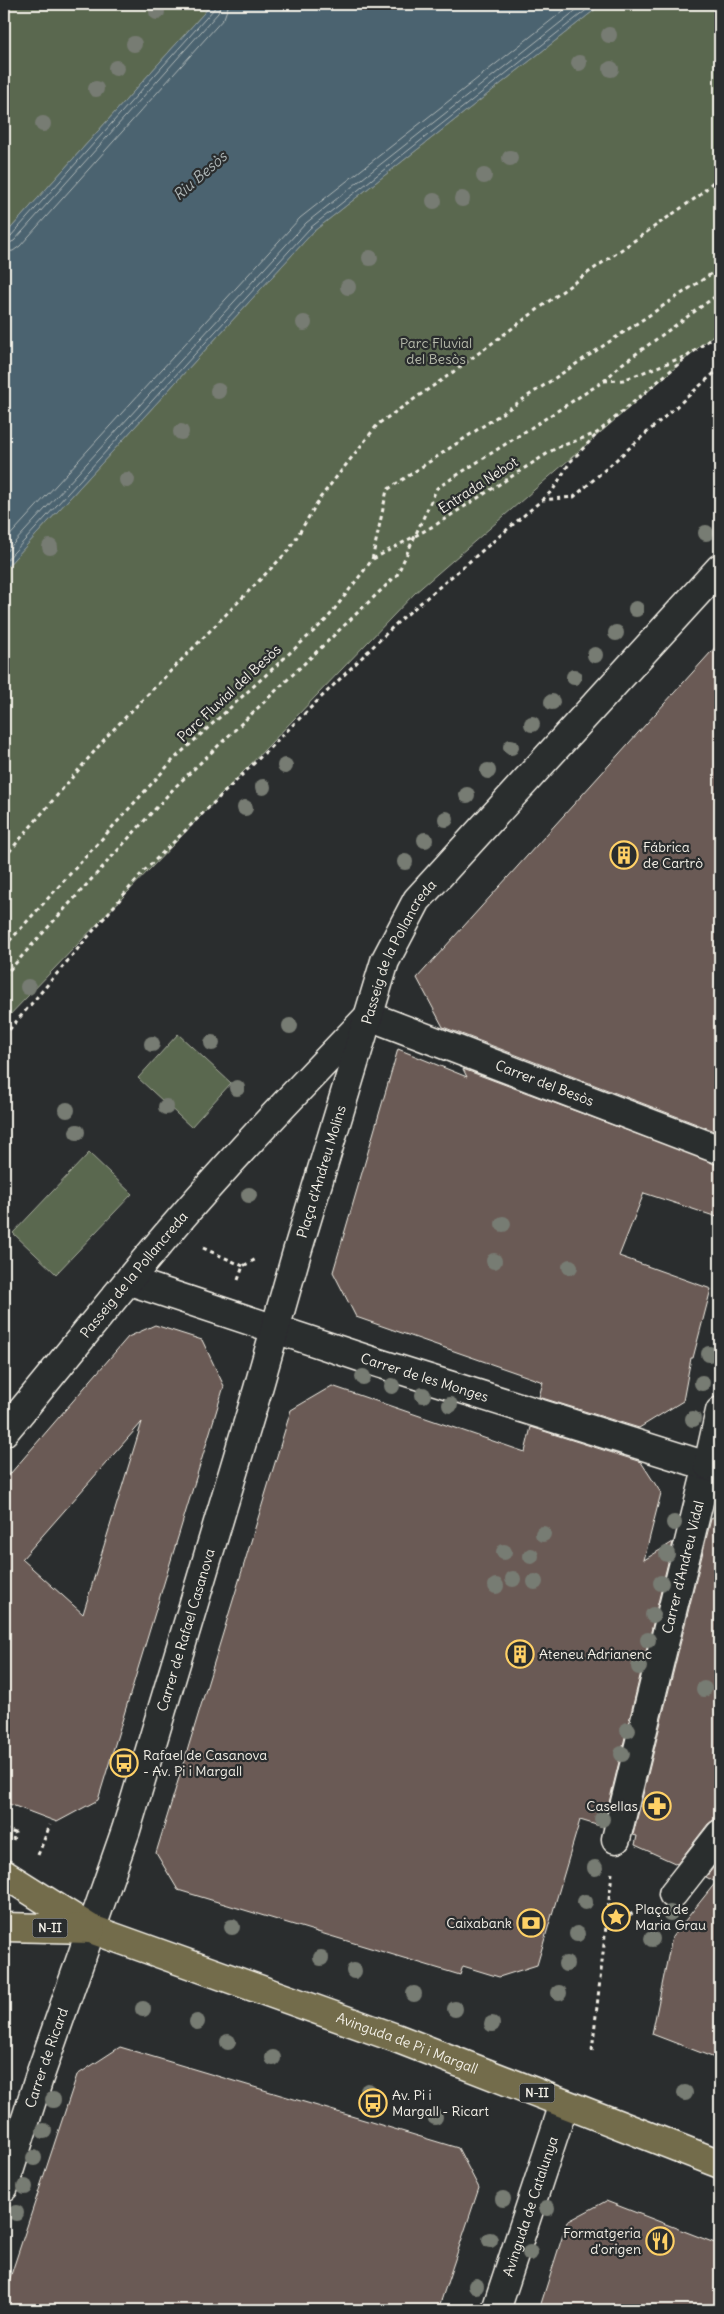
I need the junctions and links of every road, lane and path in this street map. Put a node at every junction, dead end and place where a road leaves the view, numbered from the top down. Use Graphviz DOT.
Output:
graph roads {
  1 [pos="720,175"];
  2 [pos="720,268"];
  3 [pos="720,293"];
  4 [pos="720,332"];
  5 [pos="689,355"];
  6 [pos="720,368"];
  7 [pos="604,381"];
  8 [pos="597,434"];
  9 [pos="542,500"];
  10 [pos="416,536"];
  11 [pos="372,560"];
  12 [pos="720,568"];
  13 [pos="4,858"];
  14 [pos="4,947"];
  15 [pos="4,976"];
  16 [pos="369,1016"];
  17 [pos="4,1036"];
  18 [pos="720,1150"];
  19 [pos="202,1247"];
  20 [pos="130,1281"];
  21 [pos="236,1285"];
  22 [pos="276,1329"];
  23 [pos="720,1411"];
  24 [pos="4,1432"];
  25 [pos="714,1468"];
  26 [pos="50,1825"];
  27 [pos="4,1828"];
  28 [pos="720,1834"];
  29 [pos="616,1839"];
  30 [pos="12,1842"];
  31 [pos="36,1860"];
  32 [pos="4,1874"];
  33 [pos="673,1894"];
  34 [pos="606,1926"];
  35 [pos="4,1927"];
  36 [pos="91,1929"];
  37 [pos="592,2051"];
  38 [pos="564,2104"];
  39 [pos="12,2130"];
  40 [pos="720,2164"];
  41 [pos="4,2186"];
  42 [pos="496,2310"];
  1 -- 13 [label="path"];
  2 -- 11 [label="path, Parc Fluvial del Besòs"];
  3 -- 7 [label="path, Parc Fluvial del Besòs"];
  4 -- 5 [label="path, Entrada Nebot"];
  5 -- 7 [label="path, Entrada Nebot"];
  5 -- 8 [label="path, Entrada Nebot"];
  6 -- 9 [label="path"];
  7 -- 10 [label="path, Parc Fluvial del Besòs"];
  8 -- 9 [label="path, Entrada Nebot"];
  8 -- 10 [label="path, Entrada Nebot"];
  9 -- 17 [label="path, Entrada Nebot"];
  10 -- 11 [label="path, Entrada Nebot"];
  10 -- 15 [label="path, Parc Fluvial del Besòs"];
  11 -- 14 [label="path, Parc Fluvial del Besòs"];
  12 -- 16 [label="street, Passeig de la Pollancreda"];
  16 -- 18 [label="street, Carrer del Besòs"];
  16 -- 20 [label="street, Passeig de la Pollancreda"];
  16 -- 22 [label="street, Plaça d'Andreu Molins"];
  19 -- 21 [label="path"];
  20 -- 22 [label="street, Carrer de les Monges"];
  20 -- 24 [label="street, Passeig de la Pollancreda"];
  22 -- 25 [label="street, Carrer de les Monges"];
  22 -- 36 [label="street, Carrer de Rafael Casanova"];
  23 -- 25 [label="street, Carrer d'Andreu Vidal"];
  25 -- 29 [label="street, Carrer d'Andreu Vidal"];
  26 -- 31 [label="path"];
  27 -- 30 [label="path"];
  28 -- 33 [label="street"];
  29 -- 34 [label="path"];
  32 -- 36 [label="main road, Avinguda de Pi i Margall / N-II"];
  33 -- 34 [label="path"];
  34 -- 37 [label="path"];
  35 -- 36 [label="main road, Avinguda de Pi i Margall / N-II"];
  36 -- 38 [label="main road, Avinguda de Pi i Margall / N-II"];
  36 -- 39 [label="street, Carrer de Ricard"];
  38 -- 40 [label="main road, Avinguda de Pi i Margall / N-II"];
  38 -- 42 [label="street, Avinguda de Catalunya"];
  39 -- 41 [label="street, Carrer de Ricard"];
}
